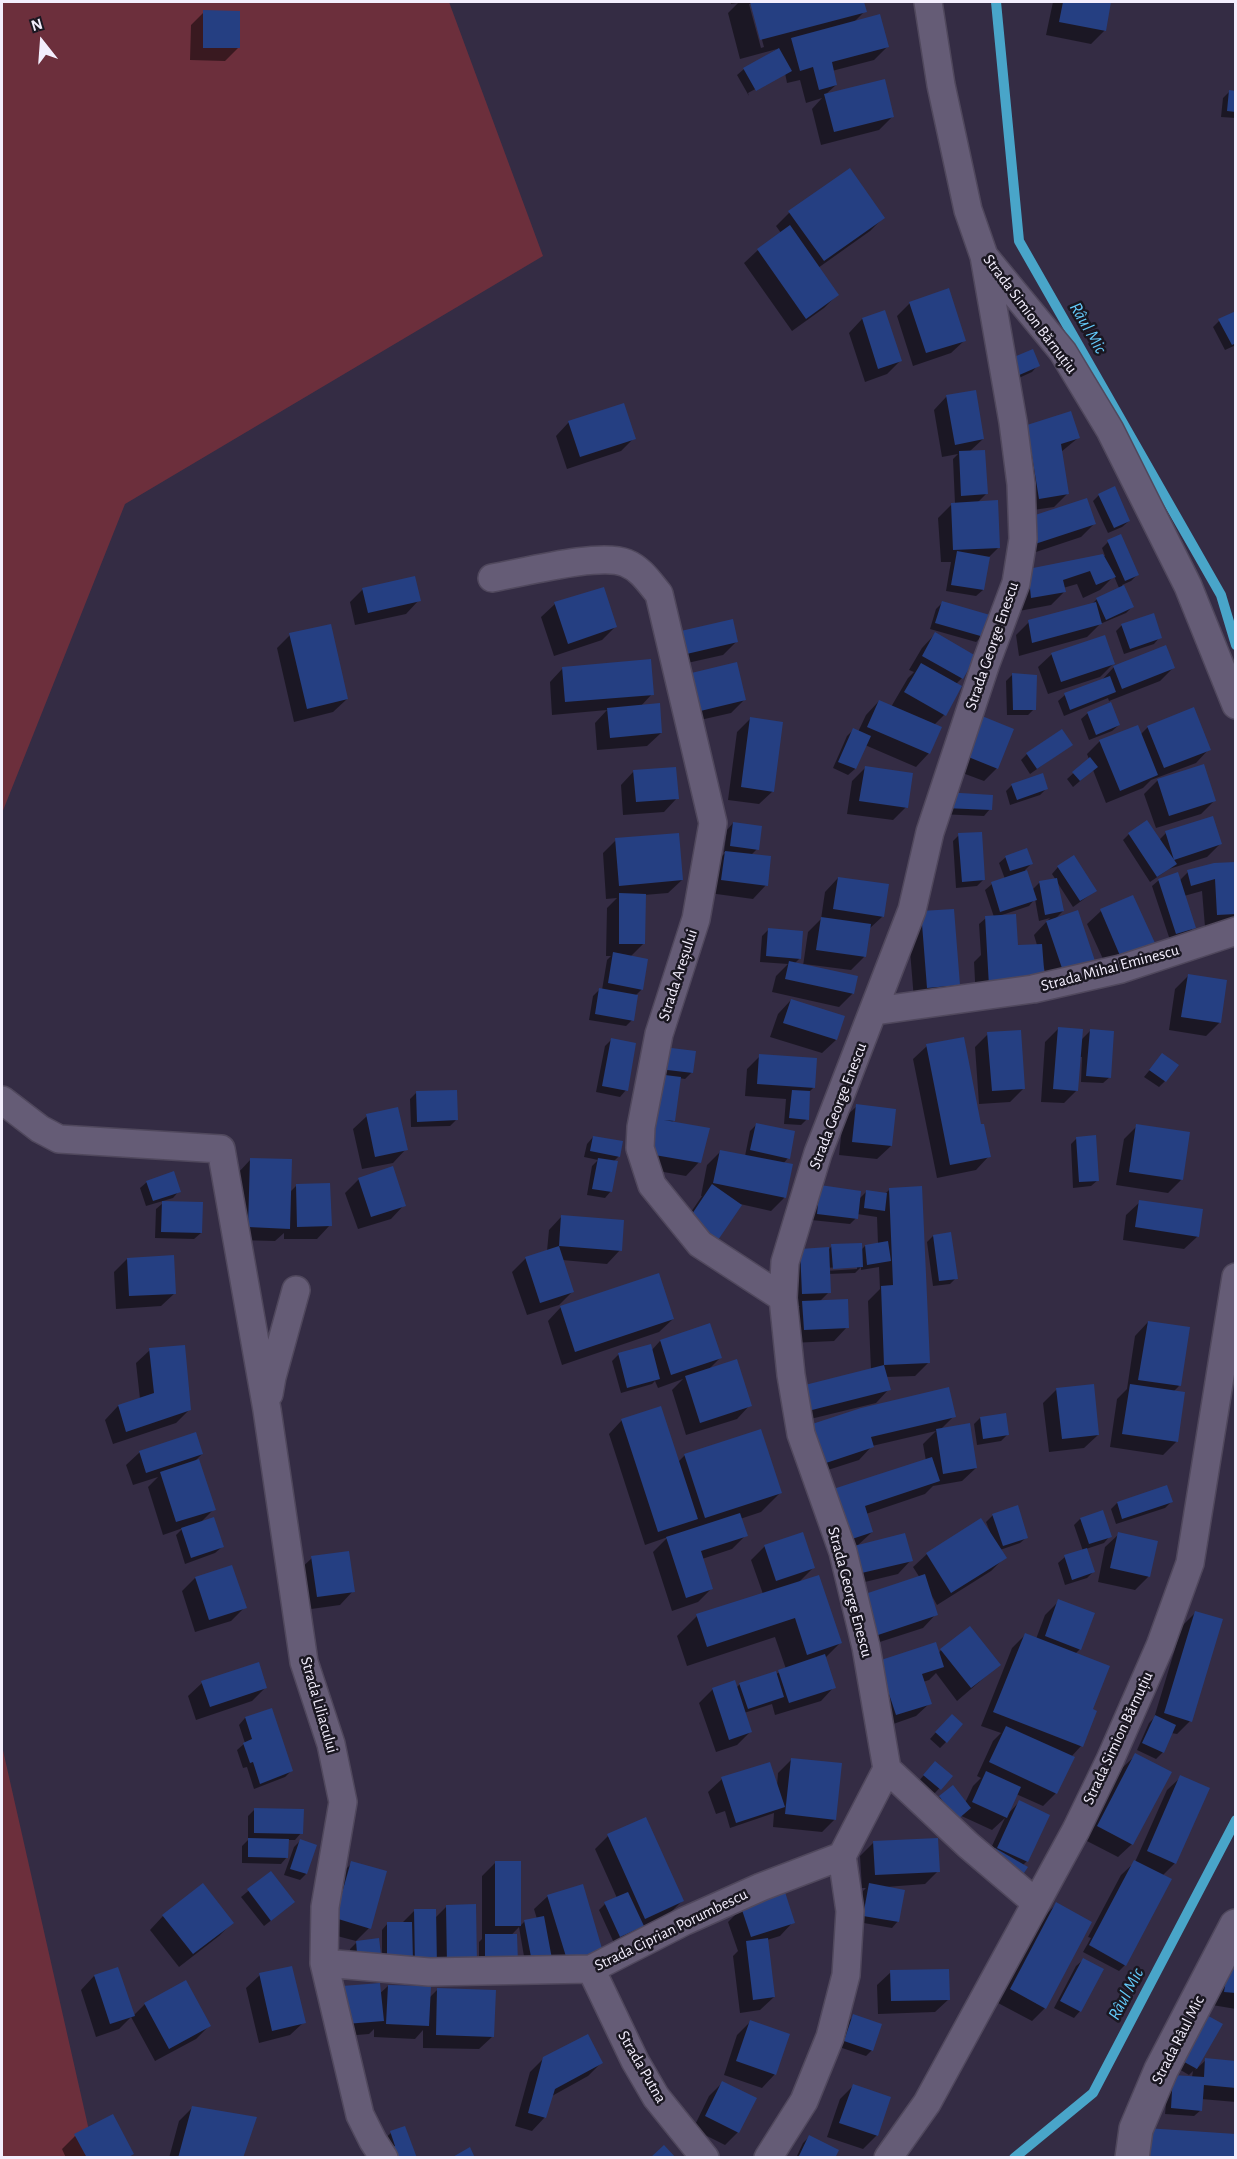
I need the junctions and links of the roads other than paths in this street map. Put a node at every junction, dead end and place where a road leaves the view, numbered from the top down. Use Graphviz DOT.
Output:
graph roads {
  1 [pos="928,2"];
  2 [pos="984,256"];
  3 [pos="492,579"];
  4 [pos="1236,705"];
  5 [pos="1236,931"];
  6 [pos="874,1011"];
  7 [pos="2,1100"];
  8 [pos="1236,1277"];
  9 [pos="297,1290"];
  10 [pos="783,1298"];
  11 [pos="267,1410"];
  12 [pos="887,1769"];
  13 [pos="842,1856"];
  14 [pos="1035,1902"];
  15 [pos="1236,1926"];
  16 [pos="324,1963"];
  17 [pos="591,1969"];
  18 [pos="384,2157"];
  19 [pos="705,2157"];
  20 [pos="768,2157"];
  21 [pos="888,2157"];
  22 [pos="1132,2157"];
  1 -- 2 [label="street, Strada Simion Bărnuțiu"];
  2 -- 4 [label="street, Strada Simion Bărnuțiu"];
  2 -- 6 [label="street, Strada George Enescu"];
  3 -- 10 [label="street, Strada Areșului"];
  5 -- 6 [label="street, Strada Mihai Eminescu"];
  6 -- 10 [label="street, Strada George Enescu"];
  7 -- 11 [label="street, Strada Liliacului"];
  8 -- 14 [label="street, Strada Simion Bărnuțiu"];
  9 -- 11 [label="street"];
  10 -- 12 [label="street, Strada George Enescu"];
  11 -- 16 [label="street, Strada Liliacului"];
  12 -- 13 [label="street"];
  12 -- 14 [label="street"];
  13 -- 17 [label="street, Strada Ciprian Porumbescu"];
  13 -- 20 [label="street"];
  14 -- 21 [label="street, Strada Simion Bărnuțiu"];
  15 -- 22 [label="street, Strada Râul Mic"];
  16 -- 17 [label="street, Strada Ciprian Porumbescu"];
  16 -- 18 [label="street, Strada Liliacului"];
  17 -- 19 [label="street, Strada Putna"];
}
